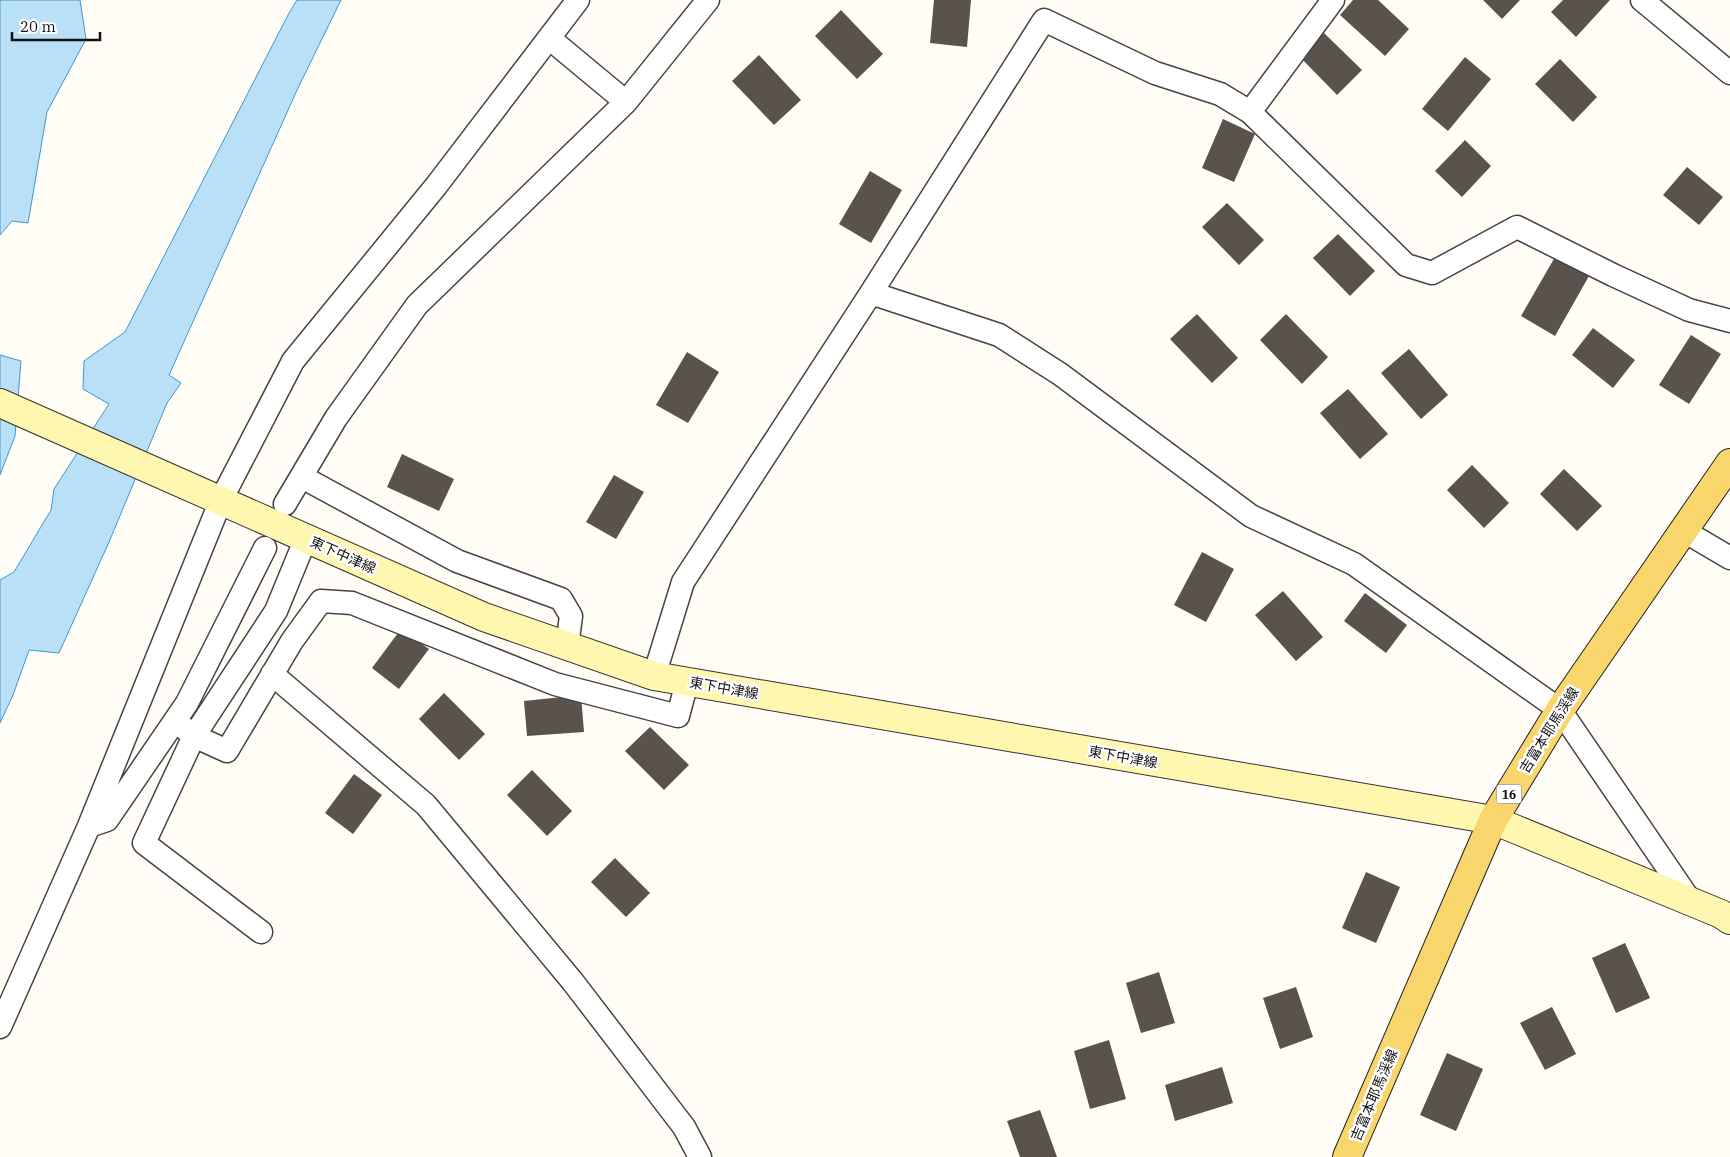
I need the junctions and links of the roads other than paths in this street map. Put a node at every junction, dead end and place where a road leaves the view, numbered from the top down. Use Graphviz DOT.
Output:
graph roads {
  1 [pos="578,0"];
  2 [pos="708,0"];
  3 [pos="1333,0"];
  4 [pos="1642,0"];
  5 [pos="549,38"];
  6 [pos="1730,73"];
  7 [pos="626,102"];
  8 [pos="1250,112"];
  9 [pos="871,293"];
  10 [pos="1730,320"];
  11 [pos="0,403"];
  12 [pos="1730,463"];
  13 [pos="302,477"];
  14 [pos="221,500"];
  15 [pos="285,504"];
  16 [pos="1684,531"];
  17 [pos="306,538"];
  18 [pos="265,548"];
  19 [pos="1730,558"];
  20 [pos="568,646"];
  21 [pos="272,674"];
  22 [pos="654,676"];
  23 [pos="687,682"];
  24 [pos="1560,710"];
  25 [pos="175,721"];
  26 [pos="194,736"];
  27 [pos="1493,820"];
  28 [pos="89,826"];
  29 [pos="1691,902"];
  30 [pos="1730,920"];
  31 [pos="261,932"];
  32 [pos="0,1027"];
  33 [pos="700,1157"];
  34 [pos="1347,1157"];
  1 -- 5 [label="street"];
  2 -- 7 [label="street"];
  3 -- 8 [label="street"];
  4 -- 6 [label="street"];
  5 -- 7 [label="street"];
  5 -- 14 [label="street"];
  7 -- 13 [label="street"];
  8 -- 9 [label="street"];
  8 -- 10 [label="street"];
  9 -- 22 [label="street"];
  9 -- 24 [label="street"];
  11 -- 14 [label="main road, 東下中津線"];
  12 -- 16 [label="main road, 吉富本耶馬渓線 / 16"];
  13 -- 15 [label="street"];
  13 -- 20 [label="street"];
  14 -- 17 [label="main road, 東下中津線"];
  14 -- 28 [label="street"];
  16 -- 19 [label="street"];
  16 -- 24 [label="main road, 吉富本耶馬渓線 / 16"];
  17 -- 20 [label="main road, 東下中津線"];
  17 -- 26 [label="street"];
  18 -- 25 [label="street"];
  20 -- 22 [label="main road, 東下中津線"];
  21 -- 23 [label="street"];
  21 -- 26 [label="street"];
  21 -- 33 [label="street"];
  22 -- 23 [label="main road, 東下中津線"];
  23 -- 27 [label="main road, 東下中津線"];
  24 -- 27 [label="main road, 吉富本耶馬渓線 / 16"];
  24 -- 29 [label="street"];
  25 -- 26 [label="street"];
  25 -- 28 [label="street"];
  26 -- 31 [label="street"];
  27 -- 29 [label="main road, 東下中津線"];
  27 -- 34 [label="main road, 吉富本耶馬渓線 / 16"];
  28 -- 32 [label="street"];
  29 -- 30 [label="main road, 東下中津線"];
}
